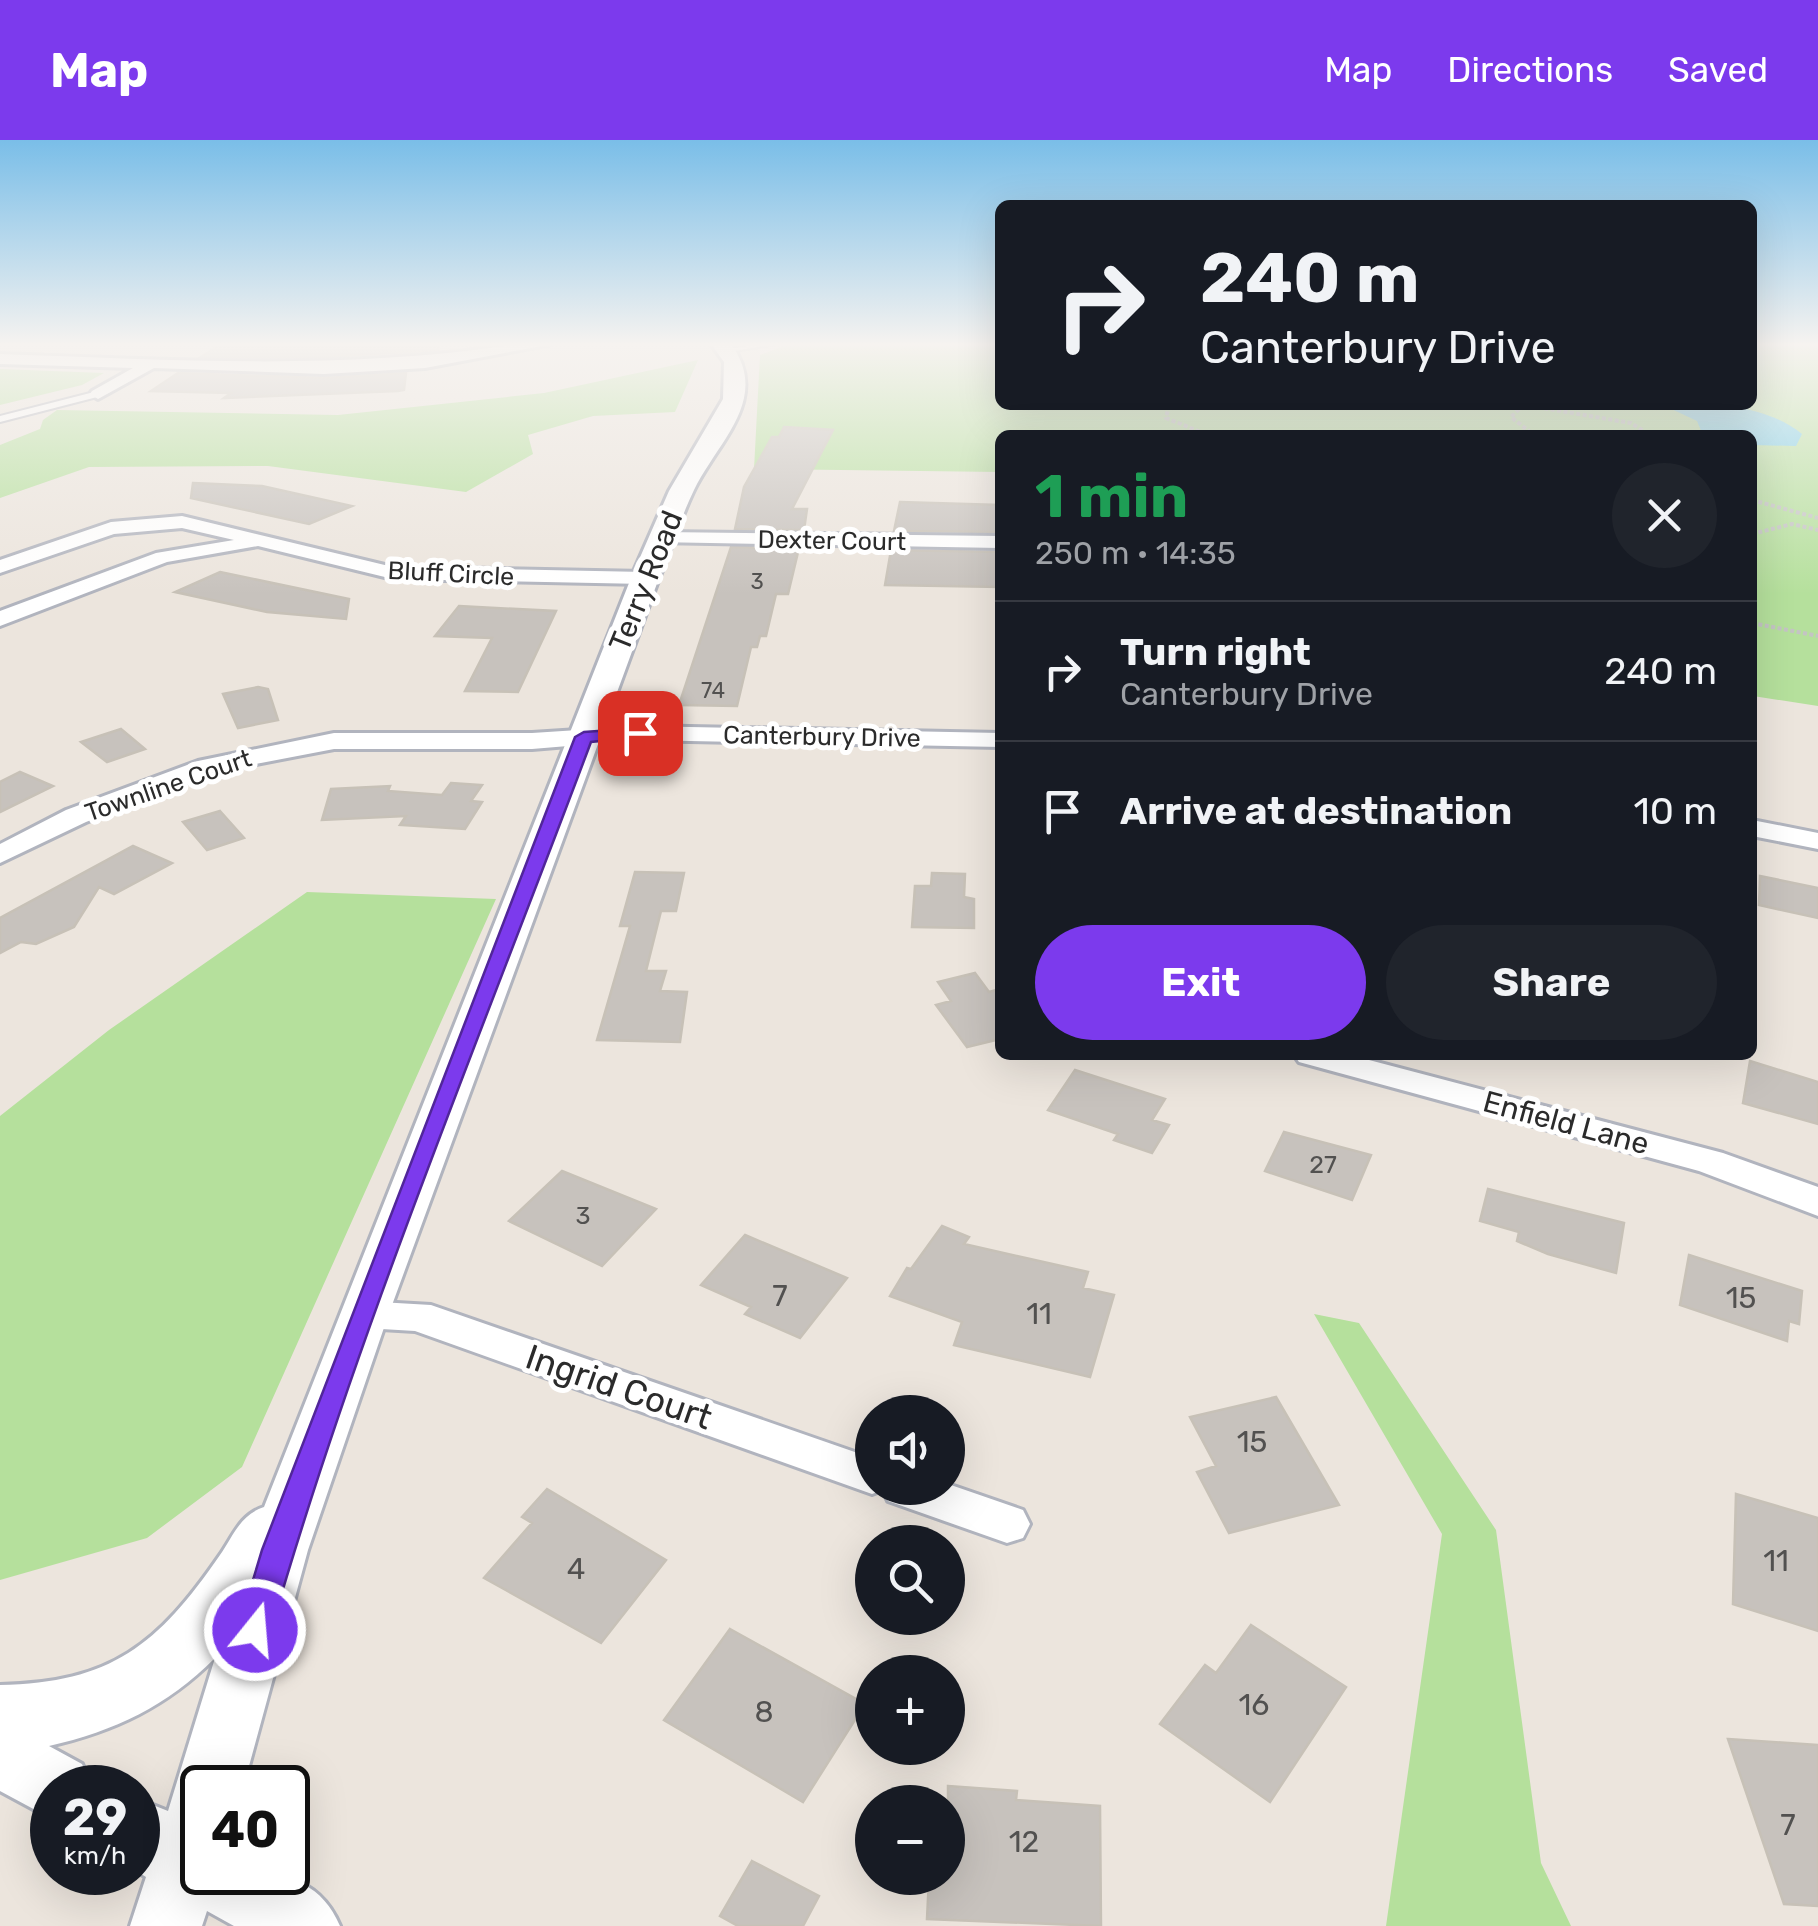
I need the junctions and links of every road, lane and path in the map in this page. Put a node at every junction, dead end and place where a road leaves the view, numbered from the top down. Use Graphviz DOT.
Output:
graph roads {
  1 [pos="720,427"];
  2 [pos="1757,501"];
  3 [pos="1818,518"];
  4 [pos="1818,530"];
  5 [pos="1757,533"];
  6 [pos="663,538"];
  7 [pos="260,542"];
  8 [pos="995,542"];
  9 [pos="0,567"];
  10 [pos="645,578"];
  11 [pos="0,619"];
  12 [pos="1757,624"];
  13 [pos="1818,636"];
  14 [pos="584,737"];
  15 [pos="995,740"];
  16 [pos="1757,829"];
  17 [pos="1818,841"];
  18 [pos="0,855"];
  19 [pos="1330,1060"];
  20 [pos="1818,1203"];
  21 [pos="362,1316"];
  22 [pos="322,1429"];
  23 [pos="855,1470"];
  24 [pos="953,1505"];
  25 [pos="1007,1524"];
  26 [pos="0,1716"];
  27 [pos="0,1754"];
  28 [pos="216,1765"];
  29 [pos="30,1772"];
  30 [pos="246,1895"];
  31 [pos="304,1926"];
  1 -- 6 [label="street, Terry Road"];
  2 -- 3 [label="path"];
  4 -- 5 [label="path"];
  6 -- 8 [label="street, Dexter Court"];
  6 -- 10 [label="street, Terry Road"];
  7 -- 9 [label="street, Bluff Circle"];
  7 -- 10 [label="street, Bluff Circle"];
  7 -- 11 [label="street, Bluff Circle"];
  10 -- 14 [label="street, Terry Road"];
  12 -- 13 [label="path"];
  14 -- 15 [label="street, Canterbury Drive"];
  14 -- 18 [label="street, Townline Court"];
  14 -- 21 [label="street, Terry Road"];
  16 -- 17 [label="street"];
  19 -- 20 [label="street, Enfield Lane"];
  21 -- 22 [label="street, Terry Road"];
  21 -- 23 [label="street, Ingrid Court"];
  22 -- 26 [label="street"];
  22 -- 28 [label="street, Terry Road"];
  24 -- 25 [label="street"];
  27 -- 29 [label="street"];
  30 -- 31 [label="street"];
}
